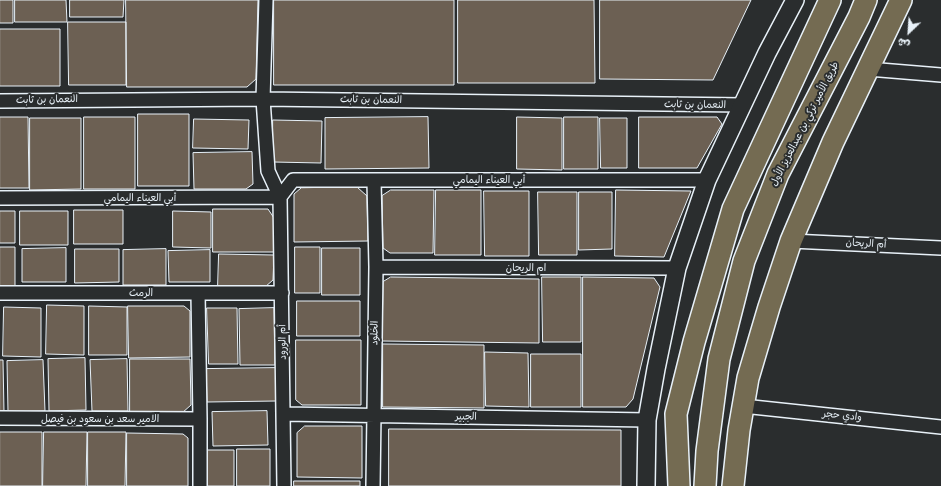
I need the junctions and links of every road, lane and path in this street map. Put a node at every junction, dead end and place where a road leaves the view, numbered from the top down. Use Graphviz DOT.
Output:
graph roads {
  1 [pos="266,0"];
  2 [pos="795,0"];
  3 [pos="830,0"];
  4 [pos="901,0"];
  5 [pos="864,6"];
  6 [pos="868,69"];
  7 [pos="941,76"];
  8 [pos="263,99"];
  9 [pos="0,101"];
  10 [pos="743,105"];
  11 [pos="374,180"];
  12 [pos="707,180"];
  13 [pos="0,198"];
  14 [pos="280,198"];
  15 [pos="791,241"];
  16 [pos="941,248"];
  17 [pos="376,267"];
  18 [pos="677,268"];
  19 [pos="0,292"];
  20 [pos="198,293"];
  21 [pos="282,293"];
  22 [pos="719,360"];
  23 [pos="743,406"];
  24 [pos="284,414"];
  25 [pos="676,414"];
  26 [pos="374,416"];
  27 [pos="0,418"];
  28 [pos="200,419"];
  29 [pos="647,420"];
  30 [pos="941,427"];
  31 [pos="200,486"];
  32 [pos="284,486"];
  33 [pos="373,486"];
  34 [pos="646,486"];
  35 [pos="667,486"];
  36 [pos="679,486"];
  37 [pos="705,486"];
  38 [pos="716,486"];
  39 [pos="733,486"];
  1 -- 8 [label="street"];
  2 -- 10 [label="street"];
  3 -- 25 [label="main road"];
  4 -- 6 [label="main road"];
  5 -- 22 [label="main road, طريق الأمير تركي بن عبدالعزيز الأول"];
  6 -- 7 [label="street"];
  6 -- 15 [label="main road"];
  8 -- 9 [label="street, النعمان بن ثابت"];
  8 -- 10 [label="street, النعمان بن ثابت"];
  8 -- 14 [label="street"];
  10 -- 12 [label="street"];
  11 -- 12 [label="street, أبي العيناء اليمامي"];
  11 -- 14 [label="street, أبي العيناء اليمامي"];
  11 -- 17 [label="street, الخلود"];
  12 -- 18 [label="street"];
  13 -- 14 [label="street, أبي العيناء اليمامي"];
  14 -- 21 [label="street, أم الورود"];
  15 -- 16 [label="street, أم الريحان"];
  15 -- 23 [label="main road"];
  17 -- 18 [label="street, ام الريحان"];
  17 -- 26 [label="street, الخلود"];
  18 -- 29 [label="street"];
  19 -- 20 [label="street, الرمث"];
  20 -- 21 [label="street, الرمث"];
  20 -- 28 [label="street"];
  21 -- 24 [label="street, أم الورود"];
  22 -- 37 [label="main road, طريق الأمير تركي بن عبدالعزيز الأول"];
  22 -- 38 [label="main road"];
  23 -- 30 [label="street, وادي حجر"];
  23 -- 39 [label="main road"];
  24 -- 26 [label="street, الجبير"];
  24 -- 32 [label="street, أم الورود"];
  25 -- 35 [label="main road"];
  25 -- 36 [label="main road"];
  26 -- 29 [label="street, الجبير"];
  26 -- 33 [label="street, الخلود"];
  27 -- 28 [label="street, الامير سعد بن سعود بن فيصل"];
  28 -- 31 [label="street"];
  29 -- 34 [label="street"];
}
